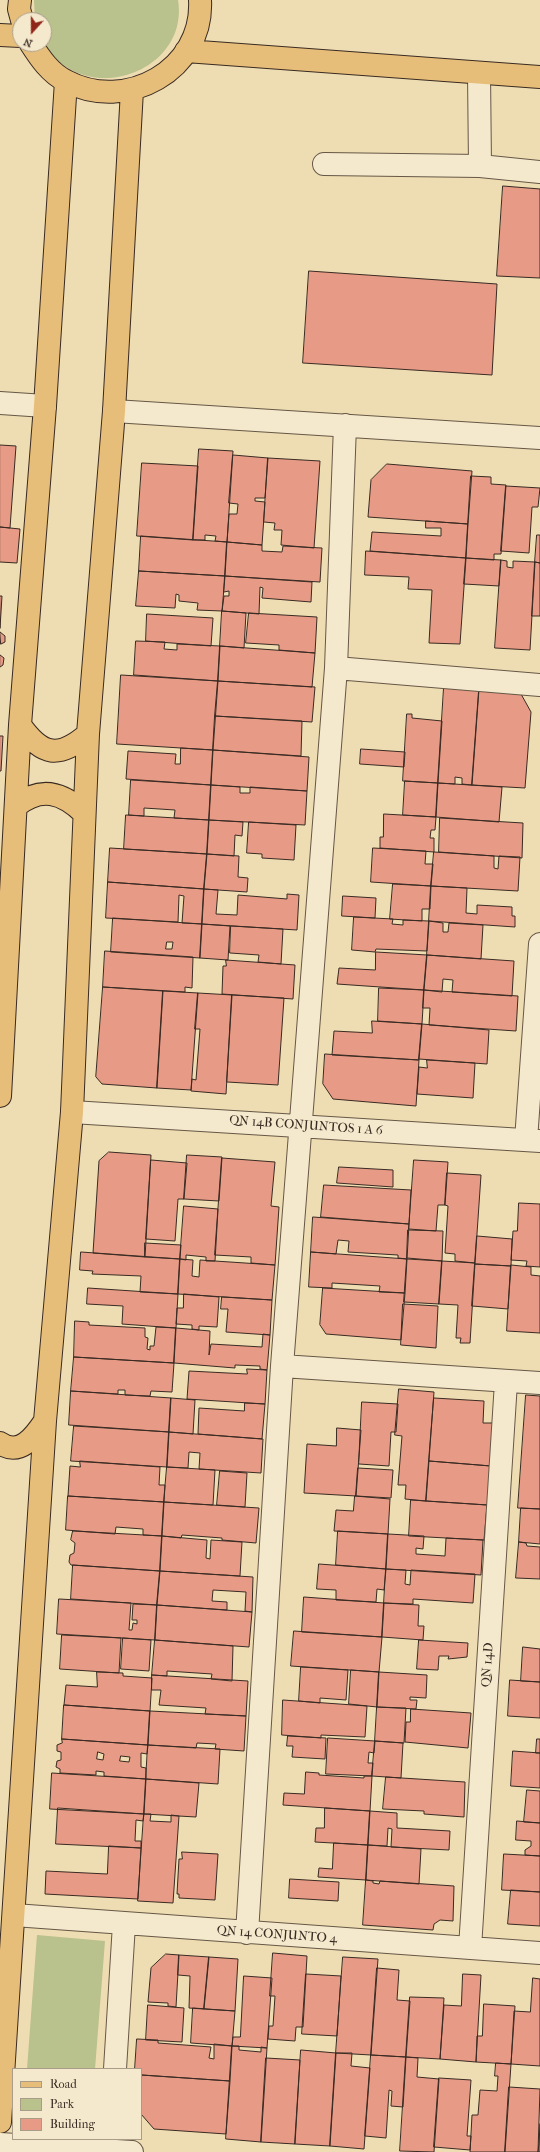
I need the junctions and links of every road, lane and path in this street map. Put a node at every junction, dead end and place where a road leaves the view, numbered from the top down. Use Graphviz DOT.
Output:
graph roads {
  1 [pos="20,0"];
  2 [pos="200,0"];
  3 [pos="20,12"];
  4 [pos="0,35"];
  5 [pos="12,36"];
  6 [pos="186,51"];
  7 [pos="36,52"];
  8 [pos="479,72"];
  9 [pos="540,77"];
  10 [pos="66,81"];
  11 [pos="132,90"];
  12 [pos="324,164"];
  13 [pos="480,166"];
  14 [pos="540,172"];
  15 [pos="0,403"];
  16 [pos="45,406"];
  17 [pos="114,411"];
  18 [pos="345,426"];
  19 [pos="540,438"];
  20 [pos="336,668"];
  21 [pos="540,685"];
  22 [pos="20,725"];
  23 [pos="88,734"];
  24 [pos="16,806"];
  25 [pos="84,813"];
  26 [pos="540,944"];
  27 [pos="0,1096"];
  28 [pos="72,1112"];
  29 [pos="299,1125"];
  30 [pos="533,1140"];
  31 [pos="282,1366"];
  32 [pos="506,1382"];
  33 [pos="540,1383"];
  34 [pos="46,1421"];
  35 [pos="0,1443"];
  36 [pos="14,1915"];
  37 [pos="124,1924"];
  38 [pos="247,1932"];
  39 [pos="470,1948"];
  40 [pos="540,1953"];
  41 [pos="115,2068"];
  42 [pos="0,2114"];
  43 [pos="0,2144"];
  44 [pos="111,2145"];
  45 [pos="132,2152"];
  1 -- 3 [label="main road"];
  2 -- 6 [label="main road"];
  4 -- 5 [label="main road"];
  6 -- 8 [label="main road"];
  6 -- 11 [label="main road"];
  7 -- 10 [label="main road"];
  8 -- 9 [label="main road"];
  8 -- 13 [label="street"];
  10 -- 11 [label="main road"];
  10 -- 16 [label="main road"];
  11 -- 17 [label="main road"];
  12 -- 13 [label="street"];
  13 -- 14 [label="street"];
  15 -- 16 [label="street"];
  16 -- 22 [label="main road"];
  17 -- 18 [label="street"];
  17 -- 23 [label="main road"];
  18 -- 19 [label="street"];
  18 -- 20 [label="street"];
  20 -- 21 [label="street"];
  20 -- 29 [label="street"];
  22 -- 23 [label="main road"];
  22 -- 24 [label="main road"];
  23 -- 25 [label="main road"];
  24 -- 25 [label="main road"];
  24 -- 27 [label="main road"];
  25 -- 28 [label="main road"];
  26 -- 30 [label="street"];
  28 -- 29 [label="street, QN 14B CONJUNTOS 1 A 6"];
  28 -- 34 [label="main road"];
  29 -- 30 [label="street, QN 14B CONJUNTOS 1 A 6"];
  29 -- 31 [label="street"];
  31 -- 32 [label="street"];
  31 -- 38 [label="street"];
  32 -- 33 [label="street"];
  32 -- 39 [label="street, QN 14D"];
  34 -- 35 [label="main road"];
  34 -- 36 [label="main road"];
  36 -- 37 [label="street, QN 14 CONJUNTO 4"];
  36 -- 42 [label="main road"];
  37 -- 38 [label="street, QN 14 CONJUNTO 4"];
  37 -- 41 [label="street"];
  38 -- 39 [label="street, QN 14 CONJUNTO 4"];
  39 -- 40 [label="street, QN 14 CONJUNTO 4"];
  43 -- 44 [label="street"];
  44 -- 45 [label="street"];
}
